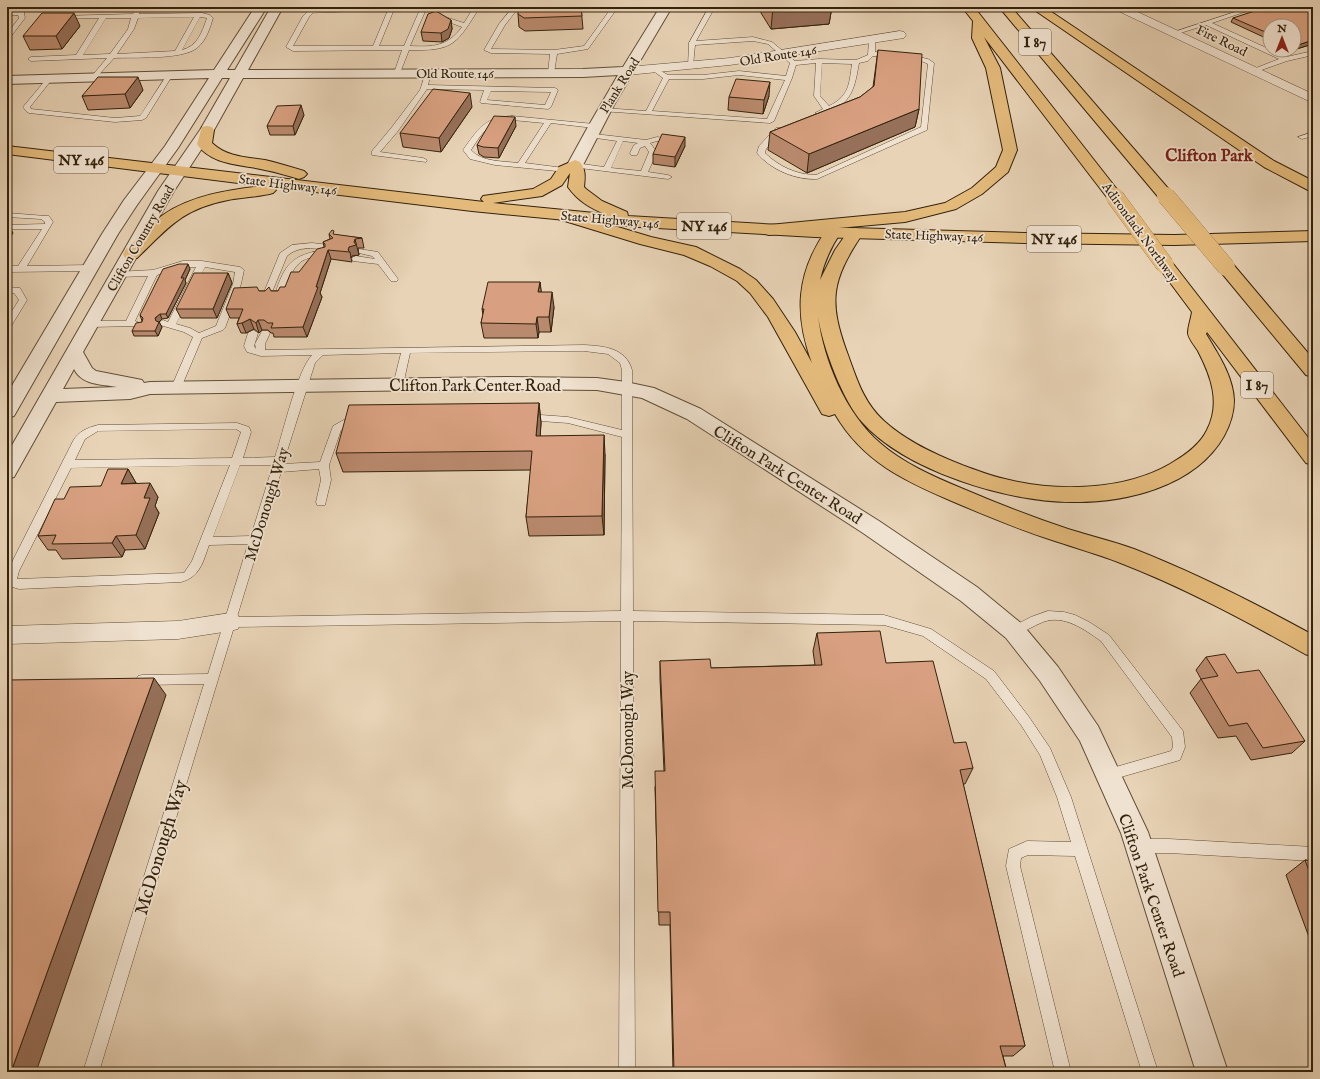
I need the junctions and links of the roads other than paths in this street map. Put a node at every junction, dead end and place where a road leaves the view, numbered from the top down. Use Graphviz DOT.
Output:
graph roads {
  1 [pos="26,7"];
  2 [pos="139,7"];
  3 [pos="260,7"];
  4 [pos="276,7"];
  5 [pos="477,7"];
  6 [pos="516,7"];
  7 [pos="615,7"];
  8 [pos="666,7"];
  9 [pos="712,7"];
  10 [pos="968,7"];
  11 [pos="1005,7"];
  12 [pos="1036,7"];
  13 [pos="1118,7"];
  14 [pos="1256,7"];
  15 [pos="392,8"];
  16 [pos="423,9"];
  17 [pos="21,13"];
  18 [pos="7,14"];
  19 [pos="198,15"];
  20 [pos="104,16"];
  21 [pos="135,16"];
  22 [pos="60,17"];
  23 [pos="980,22"];
  24 [pos="1207,23"];
  25 [pos="465,26"];
  26 [pos="1174,33"];
  27 [pos="900,35"];
  28 [pos="7,38"];
  29 [pos="872,40"];
  30 [pos="692,43"];
  31 [pos="375,48"];
  32 [pos="406,48"];
  33 [pos="1262,48"];
  34 [pos="554,52"];
  35 [pos="177,53"];
  36 [pos="1313,53"];
  37 [pos="782,54"];
  38 [pos="872,54"];
  39 [pos="1302,55"];
  40 [pos="112,56"];
  41 [pos="78,57"];
  42 [pos="1285,58"];
  43 [pos="31,59"];
  44 [pos="819,61"];
  45 [pos="856,62"];
  46 [pos="793,63"];
  47 [pos="690,66"];
  48 [pos="654,69"];
  49 [pos="627,71"];
  50 [pos="1253,71"];
  51 [pos="396,73"];
  52 [pos="428,73"];
  53 [pos="552,73"];
  54 [pos="219,74"];
  55 [pos="239,75"];
  56 [pos="169,76"];
  57 [pos="94,77"];
  58 [pos="667,77"];
  59 [pos="50,78"];
  60 [pos="789,78"];
  61 [pos="7,80"];
  62 [pos="1305,82"];
  63 [pos="1286,86"];
  64 [pos="424,87"];
  65 [pos="488,89"];
  66 [pos="1313,99"];
  67 [pos="603,110"];
  68 [pos="828,110"];
  69 [pos="648,113"];
  70 [pos="814,116"];
  71 [pos="549,121"];
  72 [pos="770,121"];
  73 [pos="207,130"];
  74 [pos="591,131"];
  75 [pos="1313,134"];
  76 [pos="1302,137"];
  77 [pos="621,139"];
  78 [pos="646,142"];
  79 [pos="683,143"];
  80 [pos="7,150"];
  81 [pos="634,153"];
  82 [pos="423,160"];
  83 [pos="630,162"];
  84 [pos="520,165"];
  85 [pos="570,167"];
  86 [pos="155,169"];
  87 [pos="606,170"];
  88 [pos="179,171"];
  89 [pos="625,172"];
  90 [pos="644,174"];
  91 [pos="668,177"];
  92 [pos="299,186"];
  93 [pos="1313,187"];
  94 [pos="341,190"];
  95 [pos="434,201"];
  96 [pos="7,215"];
  97 [pos="561,215"];
  98 [pos="639,222"];
  99 [pos="48,226"];
  100 [pos="7,227"];
  101 [pos="770,230"];
  102 [pos="833,232"];
  103 [pos="855,233"];
  104 [pos="1312,236"];
  105 [pos="330,247"];
  106 [pos="362,251"];
  107 [pos="131,254"];
  108 [pos="323,255"];
  109 [pos="356,259"];
  110 [pos="381,262"];
  111 [pos="202,264"];
  112 [pos="90,268"];
  113 [pos="7,269"];
  114 [pos="21,269"];
  115 [pos="154,273"];
  116 [pos="119,274"];
  117 [pos="394,279"];
  118 [pos="1243,286"];
  119 [pos="7,290"];
  120 [pos="266,297"];
  121 [pos="278,297"];
  122 [pos="1201,312"];
  123 [pos="90,324"];
  124 [pos="129,324"];
  125 [pos="140,324"];
  126 [pos="7,326"];
  127 [pos="253,333"];
  128 [pos="265,333"];
  129 [pos="198,336"];
  130 [pos="47,345"];
  131 [pos="406,350"];
  132 [pos="74,352"];
  133 [pos="320,352"];
  134 [pos="261,353"];
  135 [pos="1313,356"];
  136 [pos="1313,371"];
  137 [pos="398,385"];
  138 [pos="302,387"];
  139 [pos="150,388"];
  140 [pos="176,388"];
  141 [pos="626,388"];
  142 [pos="49,396"];
  143 [pos="10,401"];
  144 [pos="516,416"];
  145 [pos="368,418"];
  146 [pos="626,434"];
  147 [pos="861,437"];
  148 [pos="1313,458"];
  149 [pos="236,462"];
  150 [pos="68,464"];
  151 [pos="279,464"];
  152 [pos="324,465"];
  153 [pos="7,472"];
  154 [pos="321,502"];
  155 [pos="255,540"];
  156 [pos="206,541"];
  157 [pos="626,616"];
  158 [pos="230,622"];
  159 [pos="1014,631"];
  160 [pos="7,635"];
  161 [pos="1313,648"];
  162 [pos="213,679"];
  163 [pos="130,680"];
  164 [pos="1107,775"];
  165 [pos="1138,846"];
  166 [pos="1080,849"];
  167 [pos="1313,854"];
  168 [pos="91,1072"];
  169 [pos="627,1072"];
  170 [pos="1063,1072"];
  171 [pos="1150,1072"];
  172 [pos="1212,1072"];
  1 -- 17 [label="lane"];
  2 -- 21 [label="lane"];
  3 -- 54 [label="street, Clifton Country Road"];
  4 -- 55 [label="street, Clifton Country Road"];
  5 -- 25 [label="lane"];
  6 -- 34 [label="lane"];
  7 -- 34 [label="lane"];
  8 -- 49 [label="street, Plank Road"];
  9 -- 30 [label="lane"];
  10 -- 23 [label="main road, Adirondack Northway / I 87"];
  11 -- 118 [label="main road, I 87, bridge"];
  12 -- 93 [label="main road"];
  13 -- 26 [label="street, Fire Road"];
  14 -- 24 [label="lane"];
  15 -- 31 [label="lane"];
  15 -- 31 [label="lane"];
  16 -- 25 [label="lane"];
  16 -- 32 [label="lane"];
  17 -- 18 [label="lane"];
  17 -- 28 [label="lane"];
  19 -- 21 [label="lane"];
  19 -- 35 [label="lane"];
  19 -- 35 [label="lane"];
  20 -- 21 [label="lane"];
  20 -- 22 [label="lane"];
  20 -- 41 [label="lane"];
  21 -- 40 [label="lane"];
  23 -- 101 [label="main road"];
  23 -- 122 [label="main road, Adirondack Northway / I 87, bridge"];
  24 -- 26 [label="lane"];
  24 -- 33 [label="lane"];
  25 -- 32 [label="lane"];
  26 -- 50 [label="street, Fire Road"];
  27 -- 29 [label="street, Old Route 146"];
  29 -- 37 [label="street, Old Route 146"];
  29 -- 38 [label="lane"];
  30 -- 37 [label="lane"];
  30 -- 47 [label="lane"];
  31 -- 32 [label="lane"];
  32 -- 51 [label="lane"];
  34 -- 53 [label="lane"];
  35 -- 40 [label="lane"];
  36 -- 39 [label="lane"];
  37 -- 46 [label="lane"];
  37 -- 47 [label="street, Old Route 146"];
  38 -- 45 [label="lane"];
  38 -- 72 [label="lane"];
  40 -- 41 [label="lane"];
  40 -- 57 [label="lane"];
  41 -- 43 [label="lane"];
  42 -- 50 [label="lane"];
  44 -- 45 [label="lane"];
  44 -- 46 [label="lane"];
  44 -- 68 [label="lane"];
  45 -- 68 [label="lane"];
  46 -- 60 [label="lane"];
  47 -- 48 [label="street, Old Route 146"];
  48 -- 49 [label="street, Old Route 146"];
  48 -- 58 [label="lane"];
  49 -- 53 [label="street, Old Route 146"];
  49 -- 67 [label="street, Plank Road"];
  50 -- 63 [label="street, Fire Road"];
  51 -- 52 [label="street, Old Route 146"];
  51 -- 55 [label="street, Old Route 146"];
  52 -- 53 [label="street, Old Route 146"];
  52 -- 64 [label="lane"];
  54 -- 55 [label="street, Old Route 146"];
  54 -- 56 [label="street, Old Route 146"];
  54 -- 86 [label="street, Clifton Country Road"];
  55 -- 73 [label="street, Clifton Country Road"];
  56 -- 57 [label="street, Old Route 146"];
  56 -- 59 [label="lane"];
  57 -- 59 [label="street, Old Route 146"];
  58 -- 60 [label="lane"];
  58 -- 69 [label="lane"];
  59 -- 61 [label="street, Old Route 146"];
  60 -- 72 [label="lane"];
  62 -- 63 [label="street"];
  63 -- 66 [label="street, Fire Road"];
  64 -- 65 [label="lane"];
  64 -- 82 [label="lane"];
  65 -- 65 [label="lane"];
  67 -- 69 [label="lane"];
  67 -- 74 [label="street, Plank Road"];
  68 -- 70 [label="lane"];
  69 -- 72 [label="lane"];
  71 -- 74 [label="lane"];
  71 -- 84 [label="lane"];
  71 -- 84 [label="lane"];
  73 -- 88 [label="street, Clifton Country Road"];
  73 -- 94 [label="main road"];
  74 -- 77 [label="lane"];
  74 -- 85 [label="street, Plank Road"];
  75 -- 76 [label="lane"];
  77 -- 78 [label="lane"];
  77 -- 87 [label="lane"];
  78 -- 79 [label="lane"];
  78 -- 81 [label="lane"];
  78 -- 90 [label="lane"];
  80 -- 86 [label="main road, State Highway 146 / NY 146"];
  83 -- 89 [label="lane"];
  84 -- 85 [label="lane"];
  85 -- 87 [label="lane"];
  85 -- 95 [label="main road"];
  85 -- 98 [label="main road"];
  86 -- 88 [label="main road, State Highway 146 / NY 146"];
  86 -- 112 [label="street, Clifton Country Road"];
  87 -- 89 [label="lane"];
  88 -- 92 [label="main road, State Highway 146 / NY 146"];
  88 -- 107 [label="street, Clifton Country Road"];
  89 -- 90 [label="lane"];
  90 -- 91 [label="lane"];
  92 -- 94 [label="main road, State Highway 146 / NY 146"];
  92 -- 107 [label="main road"];
  94 -- 95 [label="main road, State Highway 146 / NY 146"];
  95 -- 97 [label="main road, State Highway 146 / NY 146"];
  96 -- 99 [label="lane"];
  97 -- 98 [label="main road, State Highway 146 / NY 146"];
  97 -- 147 [label="main road"];
  98 -- 101 [label="main road, State Highway 146 / NY 146"];
  99 -- 100 [label="lane"];
  99 -- 114 [label="lane"];
  101 -- 102 [label="main road, State Highway 146 / NY 146"];
  102 -- 103 [label="main road, State Highway 146 / NY 146"];
  102 -- 147 [label="main road"];
  103 -- 104 [label="main road, State Highway 146 / NY 146"];
  103 -- 122 [label="main road"];
  105 -- 120 [label="lane"];
  106 -- 110 [label="lane"];
  107 -- 116 [label="street, Clifton Country Road"];
  108 -- 121 [label="lane"];
  109 -- 110 [label="lane"];
  110 -- 117 [label="lane"];
  111 -- 115 [label="lane"];
  111 -- 129 [label="lane"];
  111 -- 129 [label="lane"];
  112 -- 114 [label="lane"];
  112 -- 130 [label="street, Clifton Country Road"];
  113 -- 114 [label="lane"];
  115 -- 116 [label="lane"];
  115 -- 124 [label="lane"];
  116 -- 123 [label="street, Clifton Country Road"];
  118 -- 135 [label="main road"];
  118 -- 136 [label="main road, I 87"];
  119 -- 126 [label="lane"];
  122 -- 148 [label="main road, Adirondack Northway / I 87"];
  123 -- 124 [label="lane"];
  123 -- 132 [label="street, Clifton Country Road"];
  124 -- 125 [label="lane"];
  127 -- 134 [label="lane"];
  128 -- 134 [label="lane"];
  129 -- 140 [label="lane"];
  130 -- 142 [label="street"];
  130 -- 143 [label="street, Clifton Country Road"];
  131 -- 133 [label="lane"];
  131 -- 137 [label="lane"];
  131 -- 141 [label="lane, McDonough Way"];
  132 -- 139 [label="street"];
  132 -- 142 [label="street, Clifton Country Road"];
  133 -- 134 [label="lane"];
  133 -- 138 [label="lane, McDonough Way"];
  137 -- 138 [label="street, Clifton Park Center Road"];
  137 -- 141 [label="street, Clifton Park Center Road"];
  138 -- 140 [label="street, Clifton Park Center Road"];
  138 -- 151 [label="lane, McDonough Way"];
  139 -- 140 [label="street, Clifton Park Center Road"];
  139 -- 142 [label="street, Clifton Park Center Road"];
  141 -- 146 [label="lane, McDonough Way"];
  141 -- 159 [label="street, Clifton Park Center Road"];
  142 -- 153 [label="street, Clifton Country Road"];
  144 -- 146 [label="lane"];
  145 -- 152 [label="lane"];
  146 -- 157 [label="lane, McDonough Way"];
  147 -- 161 [label="main road"];
  149 -- 150 [label="lane"];
  149 -- 150 [label="lane"];
  149 -- 151 [label="lane"];
  149 -- 156 [label="lane"];
  150 -- 156 [label="lane"];
  151 -- 152 [label="lane"];
  151 -- 155 [label="lane, McDonough Way"];
  152 -- 154 [label="lane"];
  155 -- 156 [label="lane"];
  155 -- 158 [label="lane, McDonough Way"];
  157 -- 158 [label="lane"];
  157 -- 166 [label="lane"];
  157 -- 169 [label="lane, McDonough Way"];
  158 -- 160 [label="street"];
  158 -- 162 [label="lane, McDonough Way"];
  159 -- 164 [label="street, Clifton Park Center Road"];
  159 -- 164 [label="lane"];
  162 -- 163 [label="lane"];
  162 -- 168 [label="lane, McDonough Way"];
  164 -- 165 [label="street, Clifton Park Center Road"];
  165 -- 167 [label="lane"];
  165 -- 172 [label="street, Clifton Park Center Road"];
  166 -- 170 [label="lane"];
  166 -- 171 [label="lane"];
}
